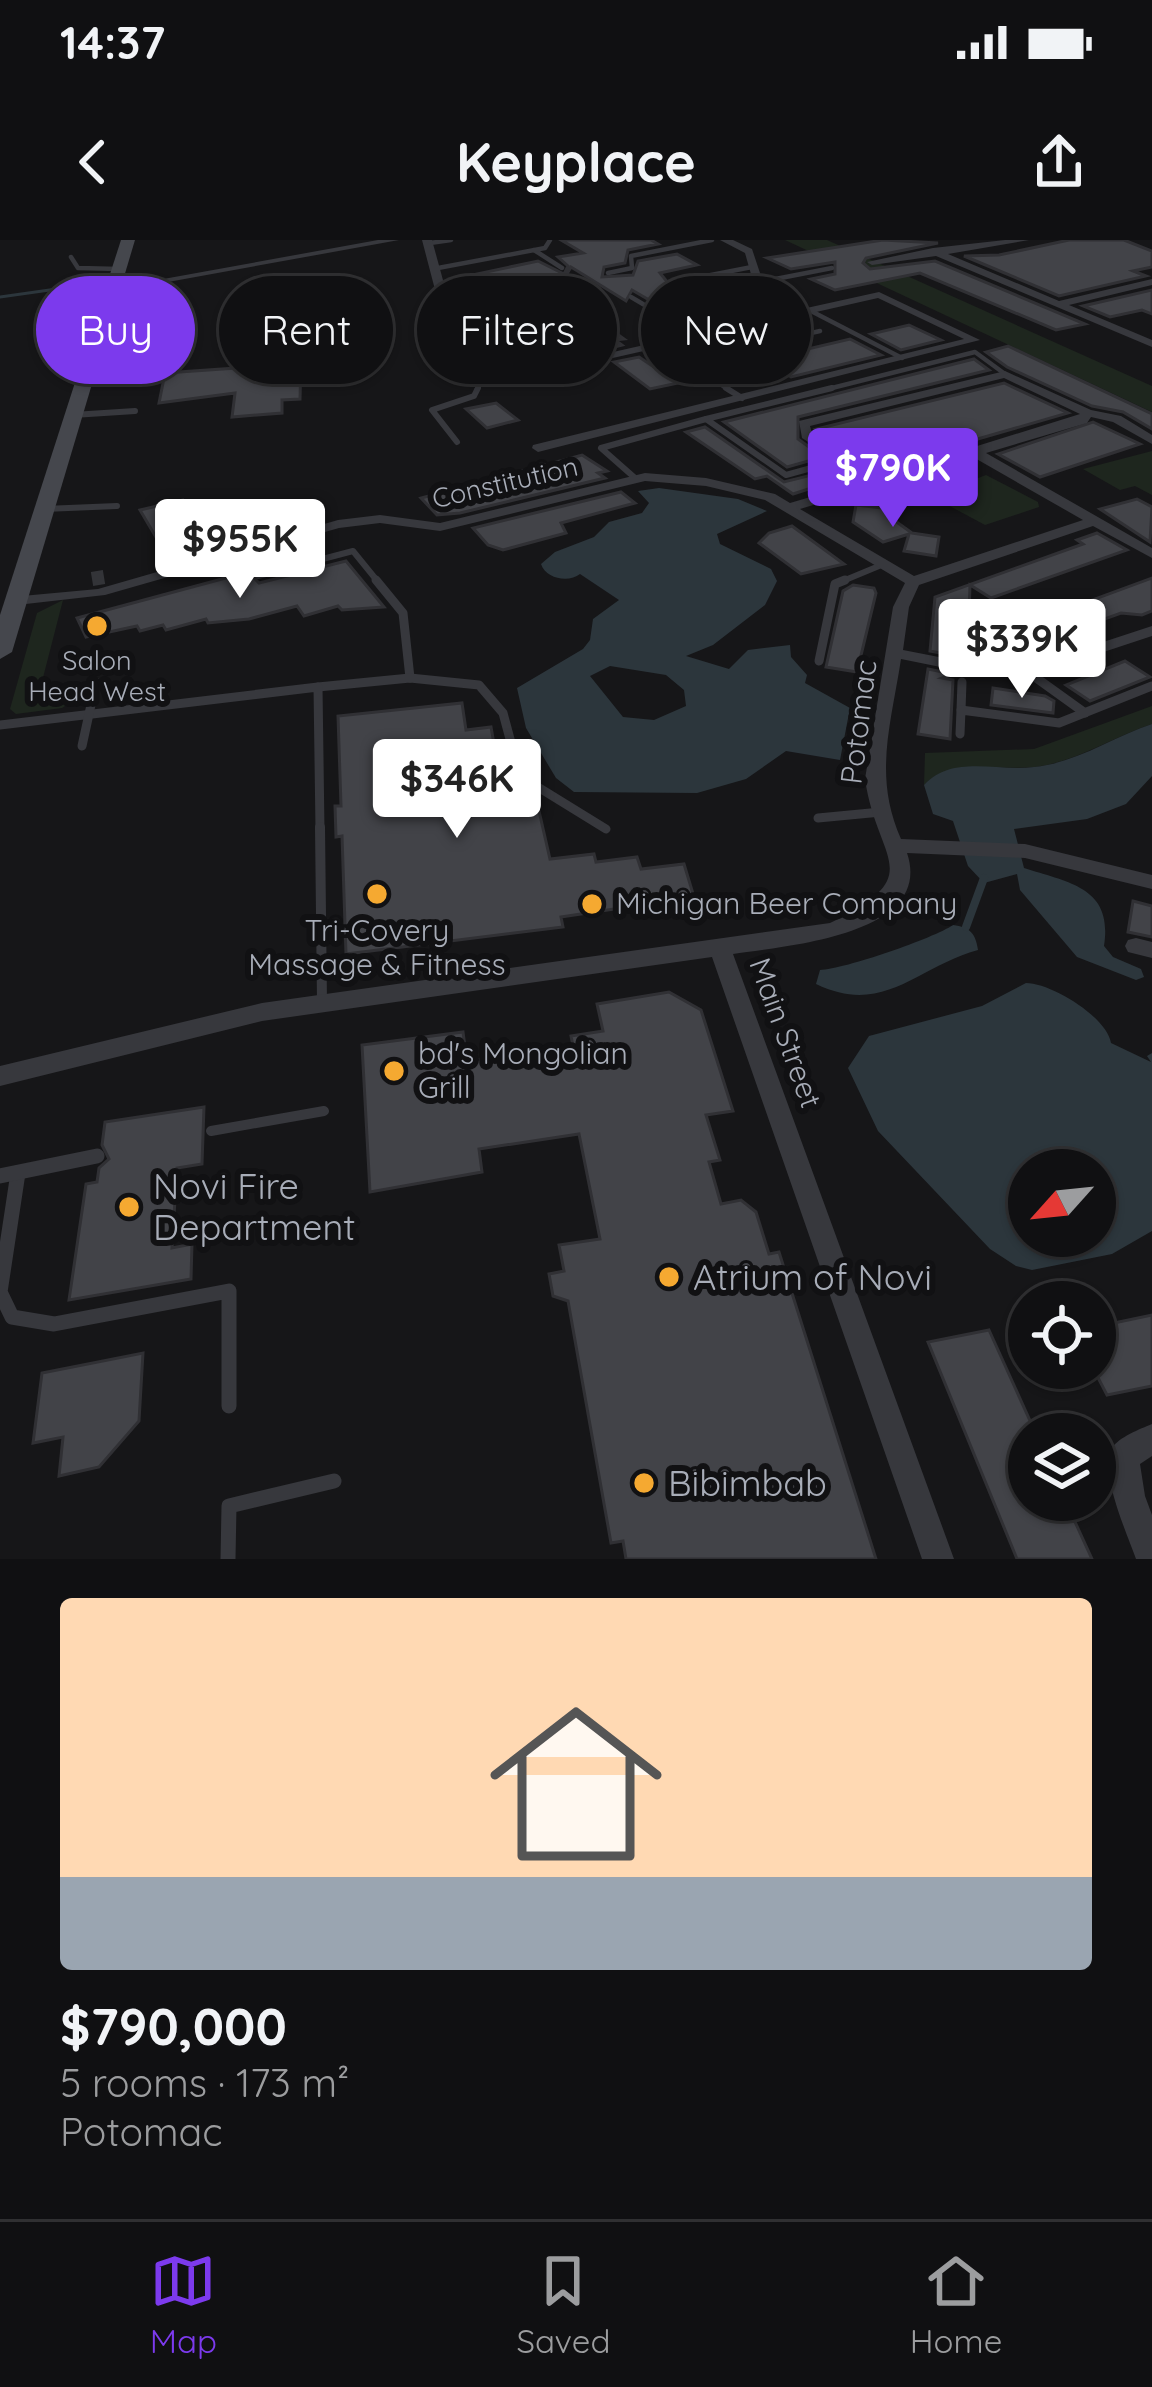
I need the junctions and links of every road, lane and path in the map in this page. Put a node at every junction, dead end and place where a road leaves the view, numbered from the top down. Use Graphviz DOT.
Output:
graph roads {
  1 [pos="128,240"];
  2 [pos="394,240"];
  3 [pos="451,240"];
  4 [pos="550,240"];
  5 [pos="712,240"];
  6 [pos="725,240"];
  7 [pos="1021,240"];
  8 [pos="429,242"];
  9 [pos="349,243"];
  10 [pos="534,250"];
  11 [pos="933,251"];
  12 [pos="71,257"];
  13 [pos="872,262"];
  14 [pos="752,267"];
  15 [pos="437,268"];
  16 [pos="562,268"];
  17 [pos="832,268"];
  18 [pos="608,273"];
  19 [pos="103,276"];
  20 [pos="117,276"];
  21 [pos="141,276"];
  22 [pos="439,276"];
  23 [pos="705,276"];
  24 [pos="754,276"];
  25 [pos="796,276"];
  26 [pos="1152,282"];
  27 [pos="631,297"];
  28 [pos="641,303"];
  29 [pos="1059,304"];
  30 [pos="811,311"];
  31 [pos="811,314"];
  32 [pos="820,331"];
  33 [pos="811,333"];
  34 [pos="1152,344"];
  35 [pos="902,358"];
  36 [pos="1005,374"];
  37 [pos="83,384"];
  38 [pos="475,384"];
  39 [pos="720,384"];
  40 [pos="742,398"];
  41 [pos="135,411"];
  42 [pos="1087,412"];
  43 [pos="73,415"];
  44 [pos="706,419"];
  45 [pos="1152,440"];
  46 [pos="457,442"];
  47 [pos="538,448"];
  48 [pos="974,452"];
  49 [pos="844,459"];
  50 [pos="635,478"];
  51 [pos="879,481"];
  52 [pos="117,506"];
  53 [pos="792,507"];
  54 [pos="44,509"];
  55 [pos="1094,520"];
  56 [pos="1152,554"];
  57 [pos="879,566"];
  58 [pos="258,576"];
  59 [pos="913,582"];
  60 [pos="19,592"];
  61 [pos="1152,631"];
  62 [pos="0,652"];
  63 [pos="894,653"];
  64 [pos="819,662"];
  65 [pos="1028,671"];
  66 [pos="410,678"];
  67 [pos="96,682"];
  68 [pos="962,682"];
  69 [pos="1152,686"];
  70 [pos="318,687"];
  71 [pos="961,710"];
  72 [pos="1085,713"];
  73 [pos="89,714"];
  74 [pos="0,725"];
  75 [pos="960,734"];
  76 [pos="82,746"];
  77 [pos="520,776"];
  78 [pos="525,806"];
  79 [pos="881,812"];
  80 [pos="818,818"];
  81 [pos="606,830"];
  82 [pos="898,846"];
  83 [pos="1152,882"];
  84 [pos="720,947"];
  85 [pos="322,1002"];
  86 [pos="0,1076"];
  87 [pos="324,1112"];
  88 [pos="211,1131"];
  89 [pos="97,1156"];
  90 [pos="18,1173"];
  91 [pos="0,1176"];
  92 [pos="229,1406"];
  93 [pos="1152,1438"];
  94 [pos="334,1481"];
  95 [pos="1152,1558"];
  96 [pos="228,1559"];
  97 [pos="938,1559"];
  1 -- 20 [label="main road"];
  2 -- 9 [label="street"];
  3 -- 8 [label="lane"];
  4 -- 10 [label="lane"];
  5 -- 18 [label="lane"];
  6 -- 14 [label="street"];
  7 -- 11 [label="street"];
  8 -- 15 [label="street"];
  9 -- 21 [label="street"];
  10 -- 15 [label="lane"];
  10 -- 16 [label="lane"];
  11 -- 13 [label="street"];
  11 -- 29 [label="street"];
  12 -- 19 [label="lane"];
  14 -- 23 [label="lane"];
  14 -- 24 [label="street"];
  15 -- 22 [label="street"];
  17 -- 25 [label="lane"];
  26 -- 29 [label="street"];
  27 -- 28 [label="lane"];
  29 -- 34 [label="street"];
  30 -- 35 [label="street"];
  31 -- 35 [label="lane"];
  32 -- 33 [label="lane"];
  35 -- 40 [label="street"];
  36 -- 42 [label="street"];
  36 -- 44 [label="lane"];
  36 -- 49 [label="street"];
  37 -- 43 [label="main road"];
  38 -- 46 [label="lane"];
  39 -- 40 [label="lane"];
  40 -- 47 [label="street"];
  41 -- 43 [label="lane"];
  42 -- 45 [label="street"];
  42 -- 48 [label="street"];
  43 -- 54 [label="main road"];
  44 -- 49 [label="lane"];
  44 -- 50 [label="lane"];
  48 -- 51 [label="street"];
  48 -- 55 [label="street"];
  49 -- 51 [label="street"];
  50 -- 53 [label="street"];
  50 -- 60 [label="street, Constitution"];
  51 -- 53 [label="street"];
  52 -- 54 [label="lane"];
  53 -- 57 [label="street"];
  54 -- 60 [label="main road"];
  55 -- 56 [label="street"];
  55 -- 59 [label="street"];
  57 -- 59 [label="street"];
  57 -- 64 [label="lane"];
  58 -- 66 [label="lane"];
  59 -- 63 [label="street, Potomac"];
  60 -- 62 [label="main road"];
  61 -- 65 [label="street"];
  63 -- 65 [label="street"];
  63 -- 79 [label="street, Potomac"];
  65 -- 72 [label="lane"];
  66 -- 70 [label="lane"];
  66 -- 77 [label="lane"];
  67 -- 73 [label="lane"];
  68 -- 71 [label="lane"];
  69 -- 72 [label="lane"];
  70 -- 73 [label="lane"];
  70 -- 85 [label="lane"];
  71 -- 72 [label="lane"];
  71 -- 75 [label="lane"];
  73 -- 74 [label="lane"];
  73 -- 76 [label="lane"];
  77 -- 78 [label="lane"];
  77 -- 81 [label="lane"];
  79 -- 80 [label="lane"];
  79 -- 82 [label="street, Potomac"];
  82 -- 83 [label="street"];
  82 -- 84 [label="street"];
  84 -- 85 [label="street, Main Street"];
  84 -- 97 [label="street, Main Street"];
  85 -- 86 [label="street, Main Street"];
  87 -- 88 [label="lane"];
  89 -- 90 [label="lane"];
  90 -- 91 [label="lane"];
  90 -- 92 [label="lane"];
  93 -- 95 [label="street"];
  94 -- 96 [label="lane"];
}
